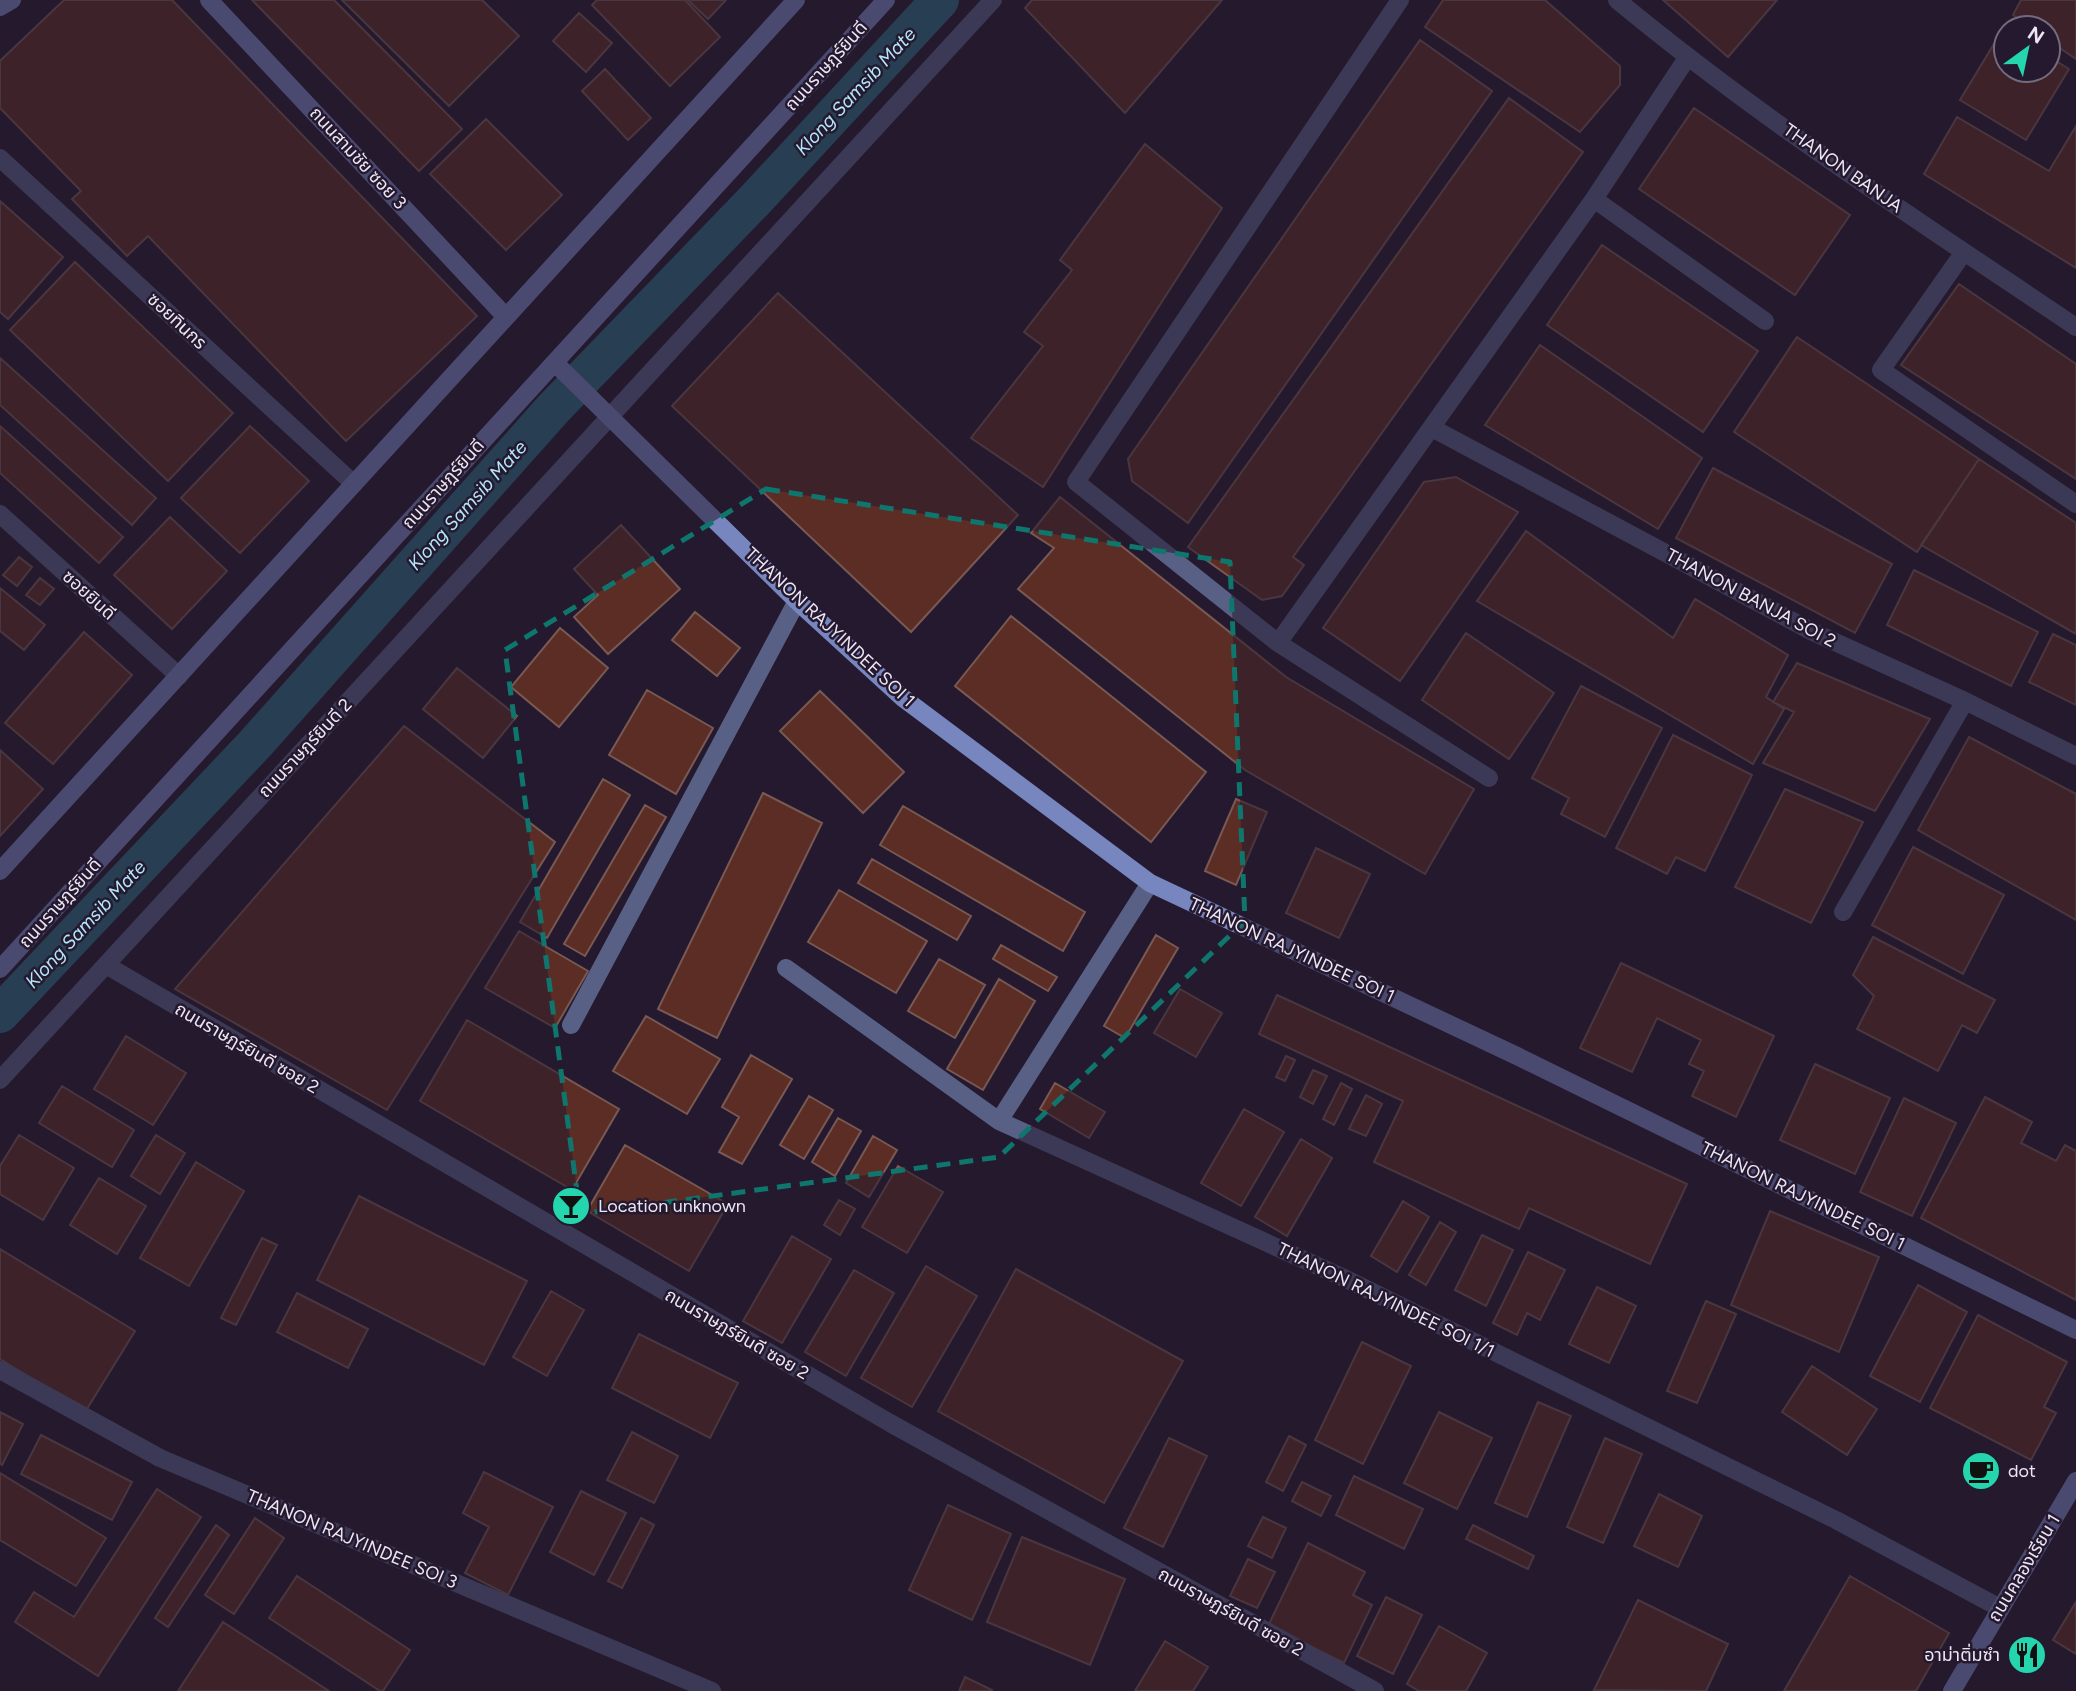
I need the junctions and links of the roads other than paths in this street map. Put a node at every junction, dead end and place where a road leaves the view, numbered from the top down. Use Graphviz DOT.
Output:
graph roads {
  1 [pos="12,0"];
  2 [pos="209,0"];
  3 [pos="796,0"];
  4 [pos="886,0"];
  5 [pos="993,0"];
  6 [pos="1400,0"];
  7 [pos="1617,0"];
  8 [pos="0,6"];
  9 [pos="1688,58"];
  10 [pos="0,158"];
  11 [pos="1594,200"];
  12 [pos="1964,252"];
  13 [pos="506,317"];
  14 [pos="1765,321"];
  15 [pos="2076,327"];
  16 [pos="555,363"];
  17 [pos="610,417"];
  18 [pos="1432,428"];
  19 [pos="354,484"];
  20 [pos="2076,504"];
  21 [pos="0,514"];
  22 [pos="797,601"];
  23 [pos="1278,643"];
  24 [pos="179,676"];
  25 [pos="1965,701"];
  26 [pos="2076,756"];
  27 [pos="1489,778"];
  28 [pos="0,871"];
  29 [pos="1150,883"];
  30 [pos="1843,912"];
  31 [pos="106,965"];
  32 [pos="0,968"];
  33 [pos="786,968"];
  34 [pos="571,1025"];
  35 [pos="0,1080"];
  36 [pos="999,1121"];
  37 [pos="2076,1330"];
  38 [pos="0,1370"];
  39 [pos="2076,1481"];
  40 [pos="2000,1608"];
  41 [pos="712,1691"];
  42 [pos="1375,1691"];
  43 [pos="1952,1691"];
  1 -- 8 [label="street"];
  2 -- 13 [label="street, ถนนสามชัย ซอย 3"];
  3 -- 13 [label="street"];
  4 -- 16 [label="street, ถนนราษฎร์ยินดี"];
  5 -- 17 [label="street, ถนนราษฎร์ยินดี 2"];
  6 -- 23 [label="street"];
  7 -- 9 [label="street, THANON BANJA"];
  9 -- 11 [label="street"];
  9 -- 12 [label="street, THANON BANJA"];
  10 -- 19 [label="street, ซอยทินกร"];
  11 -- 14 [label="street"];
  11 -- 18 [label="street"];
  12 -- 15 [label="street, THANON BANJA"];
  12 -- 20 [label="street"];
  13 -- 19 [label="street"];
  16 -- 17 [label="street, THANON RAJYINDEE SOI 1"];
  16 -- 32 [label="street, ถนนราษฎร์ยินดี"];
  17 -- 22 [label="street, THANON RAJYINDEE SOI 1"];
  17 -- 31 [label="street, ถนนราษฎร์ยินดี 2"];
  18 -- 23 [label="street"];
  18 -- 25 [label="street, THANON BANJA SOI 2"];
  19 -- 24 [label="street"];
  21 -- 24 [label="street, ซอยยินดี"];
  22 -- 29 [label="street, THANON RAJYINDEE SOI 1"];
  22 -- 34 [label="street"];
  23 -- 27 [label="street"];
  24 -- 28 [label="street"];
  25 -- 26 [label="street, THANON BANJA SOI 2"];
  25 -- 30 [label="street"];
  29 -- 36 [label="street"];
  29 -- 37 [label="street, THANON RAJYINDEE SOI 1"];
  31 -- 35 [label="street, ถนนราษฎร์ยินดี 2"];
  31 -- 42 [label="street, ถนนราษฏร์ยินดี ซอย 2"];
  33 -- 36 [label="street, THANON RAJYINDEE SOI 1/1"];
  36 -- 40 [label="street, THANON RAJYINDEE SOI 1/1"];
  38 -- 41 [label="street, THANON RAJYINDEE SOI 3"];
  39 -- 40 [label="street, ถนนคลองเรียน 1"];
  40 -- 43 [label="street, ถนนคลองเรียน 1"];
}
